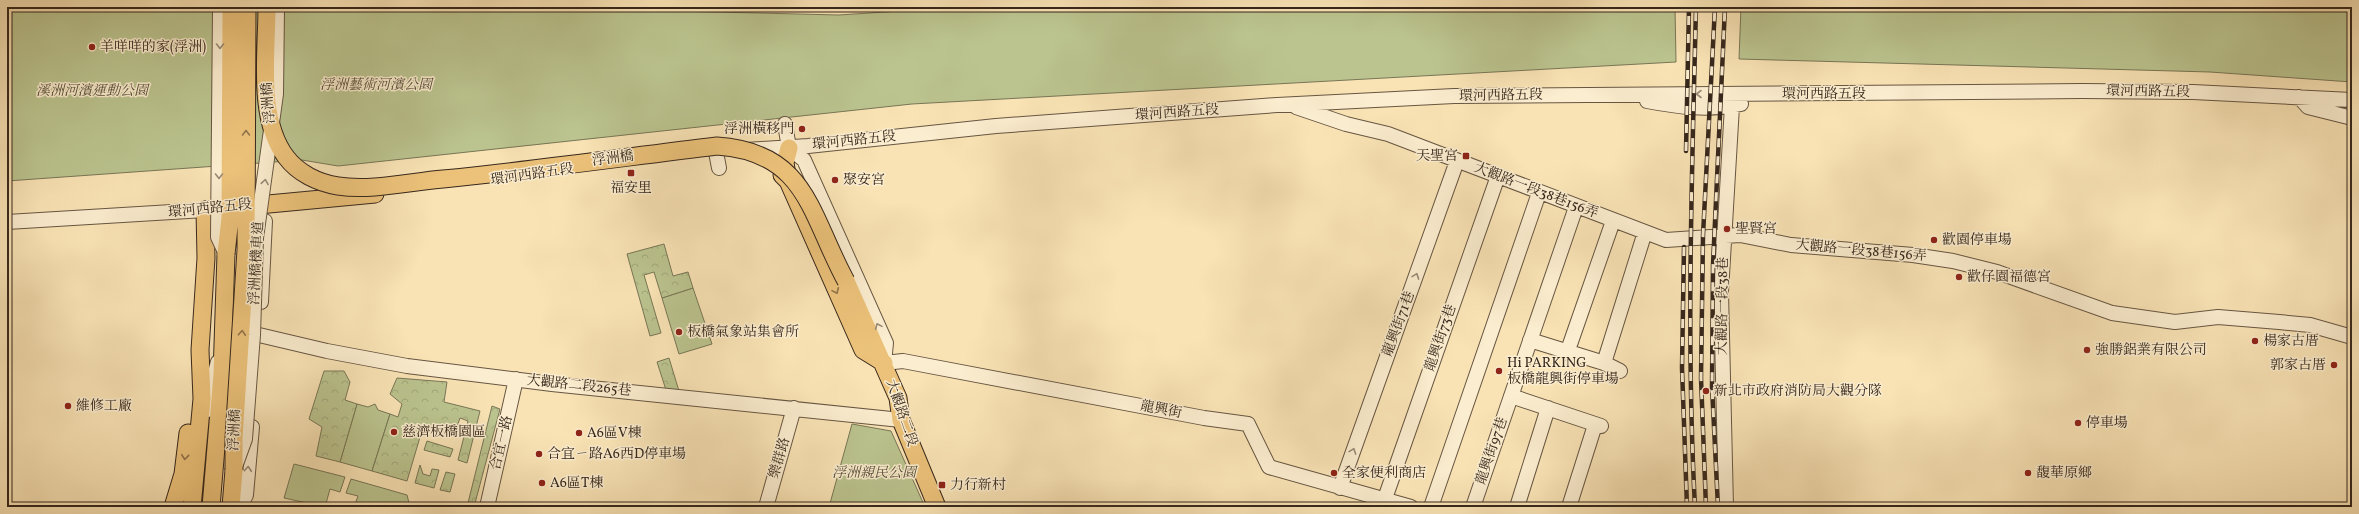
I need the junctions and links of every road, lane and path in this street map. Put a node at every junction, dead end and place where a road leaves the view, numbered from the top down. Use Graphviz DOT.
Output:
graph roads {
  1 [pos="220,7"];
  2 [pos="231,7"];
  3 [pos="247,7"];
  4 [pos="267,7"];
  5 [pos="272,7"];
  6 [pos="277,7"];
  7 [pos="1802,94"];
  8 [pos="1616,95"];
  9 [pos="2299,97"];
  10 [pos="2352,100"];
  11 [pos="1288,104"];
  12 [pos="1732,106"];
  13 [pos="2352,118"];
  14 [pos="785,124"];
  15 [pos="789,148"];
  16 [pos="738,150"];
  17 [pos="1457,161"];
  18 [pos="1498,176"];
  19 [pos="788,181"];
  20 [pos="1539,193"];
  21 [pos="268,203"];
  22 [pos="1576,207"];
  23 [pos="206,210"];
  24 [pos="1613,221"];
  25 [pos="7,222"];
  26 [pos="1645,232"];
  27 [pos="1725,236"];
  28 [pos="226,254"];
  29 [pos="846,281"];
  30 [pos="259,335"];
  31 [pos="2352,337"];
  32 [pos="1530,340"];
  33 [pos="223,342"];
  34 [pos="1567,352"];
  35 [pos="884,363"];
  36 [pos="1604,363"];
  37 [pos="1620,371"];
  38 [pos="516,379"];
  39 [pos="1511,396"];
  40 [pos="198,408"];
  41 [pos="794,408"];
  42 [pos="1548,408"];
  43 [pos="901,420"];
  44 [pos="234,470"];
  45 [pos="1340,488"];
  46 [pos="1383,504"];
  47 [pos="173,507"];
  48 [pos="192,507"];
  49 [pos="200,507"];
  50 [pos="211,507"];
  51 [pos="231,507"];
  52 [pos="240,507"];
  53 [pos="487,507"];
  54 [pos="766,507"];
  55 [pos="937,507"];
  56 [pos="1411,507"];
  57 [pos="1431,507"];
  58 [pos="1473,507"];
  59 [pos="1517,507"];
  60 [pos="1569,507"];
  61 [pos="1726,507"];
  1 -- 28 [label="street, one-way, bridge"];
  2 -- 28 [label="main road, 浮洲橋, bridge"];
  44 -- 3 [label="main road, 浮洲橋, one-way, bridge"];
  4 -- 29 [label="main road, 浮洲橋, bridge"];
  5 -- 29 [label="street, bridge"];
  44 -- 6 [label="street, 浮洲橋機車道, one-way, bridge"];
  7 -- 8 [label="street, 環河西路五段, one-way"];
  7 -- 9 [label="street, 環河西路五段"];
  7 -- 12 [label="street"];
  8 -- 11 [label="street, 環河西路五段"];
  8 -- 12 [label="street"];
  9 -- 10 [label="street, 環河西路五段"];
  9 -- 13 [label="street"];
  11 -- 15 [label="street, 環河西路五段"];
  11 -- 17 [label="street, 大觀路一段38巷156弄"];
  12 -- 27 [label="street, 大觀路一段38巷"];
  14 -- 15 [label="street"];
  15 -- 16 [label="street, 環河西路五段"];
  15 -- 19 [label="main road"];
  35 -- 15 [label="street, one-way"];
  16 -- 19 [label="main road"];
  16 -- 21 [label="main road, 環河西路五段"];
  17 -- 18 [label="street, 大觀路一段38巷156弄"];
  45 -- 17 [label="street, 龍興街71巷, one-way"];
  18 -- 20 [label="street, 大觀路一段38巷156弄"];
  18 -- 46 [label="street, 龍興街73巷"];
  19 -- 35 [label="main road, one-way"];
  20 -- 22 [label="street, 大觀路一段38巷156弄"];
  20 -- 57 [label="street"];
  21 -- 23 [label="main road, 環河西路五段"];
  21 -- 30 [label="street"];
  22 -- 24 [label="street, 大觀路一段38巷156弄"];
  22 -- 32 [label="street, 龍興街97巷"];
  23 -- 25 [label="street, 環河西路五段"];
  23 -- 40 [label="main road"];
  24 -- 26 [label="street, 大觀路一段38巷156弄"];
  24 -- 34 [label="street"];
  26 -- 27 [label="street, 大觀路一段38巷156弄"];
  26 -- 36 [label="street"];
  27 -- 31 [label="street, 大觀路一段38巷156弄"];
  27 -- 61 [label="street, 大觀路一段38巷"];
  28 -- 33 [label="main road, 浮洲橋"];
  29 -- 35 [label="main road, 浮洲橋"];
  30 -- 38 [label="street, 大觀路二段265巷"];
  52 -- 30 [label="street, one-way"];
  32 -- 34 [label="street"];
  32 -- 39 [label="street, 龍興街97巷"];
  33 -- 49 [label="street"];
  33 -- 50 [label="main road, 浮洲橋"];
  34 -- 36 [label="street"];
  35 -- 43 [label="main road, 大觀路二段"];
  35 -- 45 [label="street, 龍興街"];
  36 -- 37 [label="street"];
  38 -- 41 [label="street, 大觀路二段265巷"];
  38 -- 53 [label="street, 合宜一路"];
  39 -- 42 [label="street"];
  39 -- 58 [label="street, 龍興街97巷"];
  40 -- 47 [label="main road, one-way"];
  40 -- 48 [label="main road"];
  41 -- 43 [label="street, 大觀路二段265巷"];
  41 -- 54 [label="street, 樂群路"];
  42 -- 59 [label="street"];
  42 -- 60 [label="street"];
  43 -- 55 [label="main road, 大觀路二段"];
  44 -- 51 [label="main road, 浮洲橋"];
  45 -- 46 [label="street, 龍興街"];
  46 -- 56 [label="street, 龍興街"];
}
